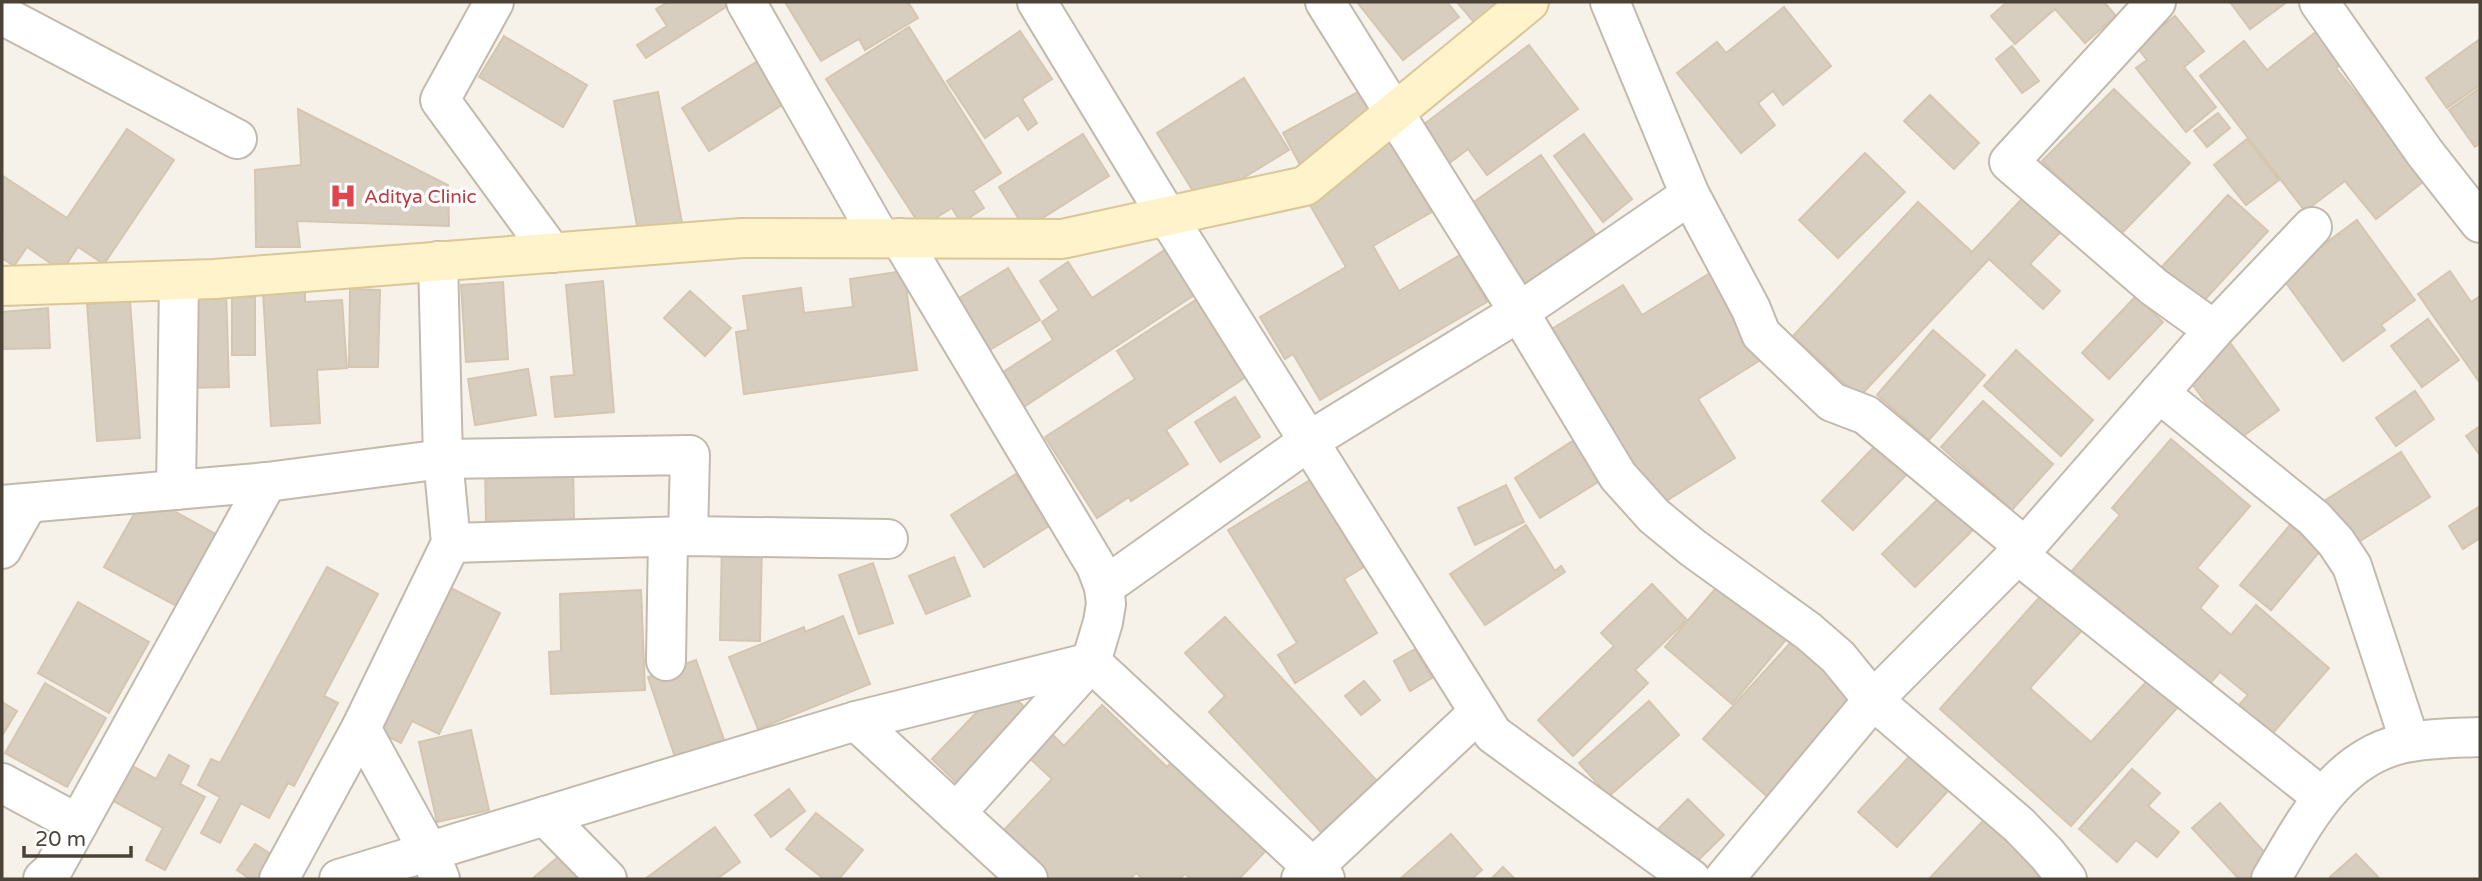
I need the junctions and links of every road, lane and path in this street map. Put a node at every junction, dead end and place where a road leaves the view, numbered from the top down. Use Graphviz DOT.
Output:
graph roads {
  1 [pos="494,2"];
  2 [pos="746,2"];
  3 [pos="1037,2"];
  4 [pos="1325,2"];
  5 [pos="1529,2"];
  6 [pos="1610,2"];
  7 [pos="2156,2"];
  8 [pos="2335,8"];
  9 [pos="2,15"];
  10 [pos="1393,114"];
  11 [pos="237,139"];
  12 [pos="1690,195"];
  13 [pos="1167,216"];
  14 [pos="2480,223"];
  15 [pos="2312,227"];
  16 [pos="890,238"];
  17 [pos="552,253"];
  18 [pos="438,261"];
  19 [pos="179,281"];
  20 [pos="2,286"];
  21 [pos="1519,312"];
  22 [pos="2214,330"];
  23 [pos="2159,393"];
  24 [pos="1309,441"];
  25 [pos="443,459"];
  26 [pos="267,482"];
  27 [pos="176,490"];
  28 [pos="15,504"];
  29 [pos="678,536"];
  30 [pos="888,539"];
  31 [pos="451,543"];
  32 [pos="2,549"];
  33 [pos="2021,550"];
  34 [pos="1104,587"];
  35 [pos="666,661"];
  36 [pos="1091,662"];
  37 [pos="1873,700"];
  38 [pos="1479,712"];
  39 [pos="856,721"];
  40 [pos="360,729"];
  41 [pos="2480,737"];
  42 [pos="2410,742"];
  43 [pos="2,783"];
  44 [pos="2322,797"];
  45 [pos="956,813"];
  46 [pos="545,816"];
  47 [pos="78,824"];
  48 [pos="434,865"];
  49 [pos="52,876"];
  50 [pos="1313,876"];
  51 [pos="279,879"];
  52 [pos="339,879"];
  53 [pos="607,879"];
  54 [pos="1028,879"];
  55 [pos="1691,879"];
  56 [pos="1724,879"];
  57 [pos="2067,879"];
  58 [pos="2271,879"];
  1 -- 17 [label="street"];
  2 -- 16 [label="street"];
  3 -- 13 [label="street"];
  4 -- 10 [label="street"];
  5 -- 10 [label="street"];
  6 -- 12 [label="street"];
  7 -- 22 [label="street"];
  8 -- 14 [label="street"];
  9 -- 11 [label="street"];
  10 -- 13 [label="street"];
  10 -- 21 [label="street"];
  12 -- 21 [label="street"];
  12 -- 33 [label="street"];
  13 -- 16 [label="street"];
  13 -- 24 [label="street"];
  15 -- 22 [label="street"];
  16 -- 17 [label="street"];
  16 -- 34 [label="street"];
  17 -- 18 [label="street"];
  18 -- 19 [label="street"];
  18 -- 25 [label="street"];
  19 -- 20 [label="street"];
  19 -- 27 [label="street"];
  21 -- 24 [label="street"];
  21 -- 37 [label="street"];
  22 -- 23 [label="street"];
  23 -- 33 [label="street"];
  23 -- 42 [label="street"];
  24 -- 34 [label="street"];
  24 -- 38 [label="street"];
  25 -- 26 [label="street"];
  25 -- 29 [label="street"];
  25 -- 31 [label="street"];
  26 -- 27 [label="street"];
  26 -- 47 [label="street"];
  27 -- 28 [label="street"];
  28 -- 32 [label="street"];
  29 -- 30 [label="street"];
  29 -- 31 [label="street"];
  29 -- 35 [label="street"];
  31 -- 40 [label="street"];
  33 -- 37 [label="street"];
  33 -- 44 [label="street"];
  34 -- 36 [label="street"];
  36 -- 39 [label="street"];
  36 -- 45 [label="street"];
  36 -- 50 [label="street"];
  37 -- 56 [label="street"];
  37 -- 57 [label="street"];
  38 -- 50 [label="street"];
  38 -- 55 [label="street"];
  39 -- 45 [label="street"];
  39 -- 46 [label="street"];
  40 -- 48 [label="street"];
  40 -- 51 [label="street"];
  41 -- 42 [label="street"];
  42 -- 44 [label="street"];
  43 -- 47 [label="street"];
  44 -- 58 [label="street"];
  45 -- 54 [label="street"];
  46 -- 48 [label="street"];
  46 -- 53 [label="street"];
  47 -- 49 [label="street"];
  48 -- 52 [label="street"];
}
